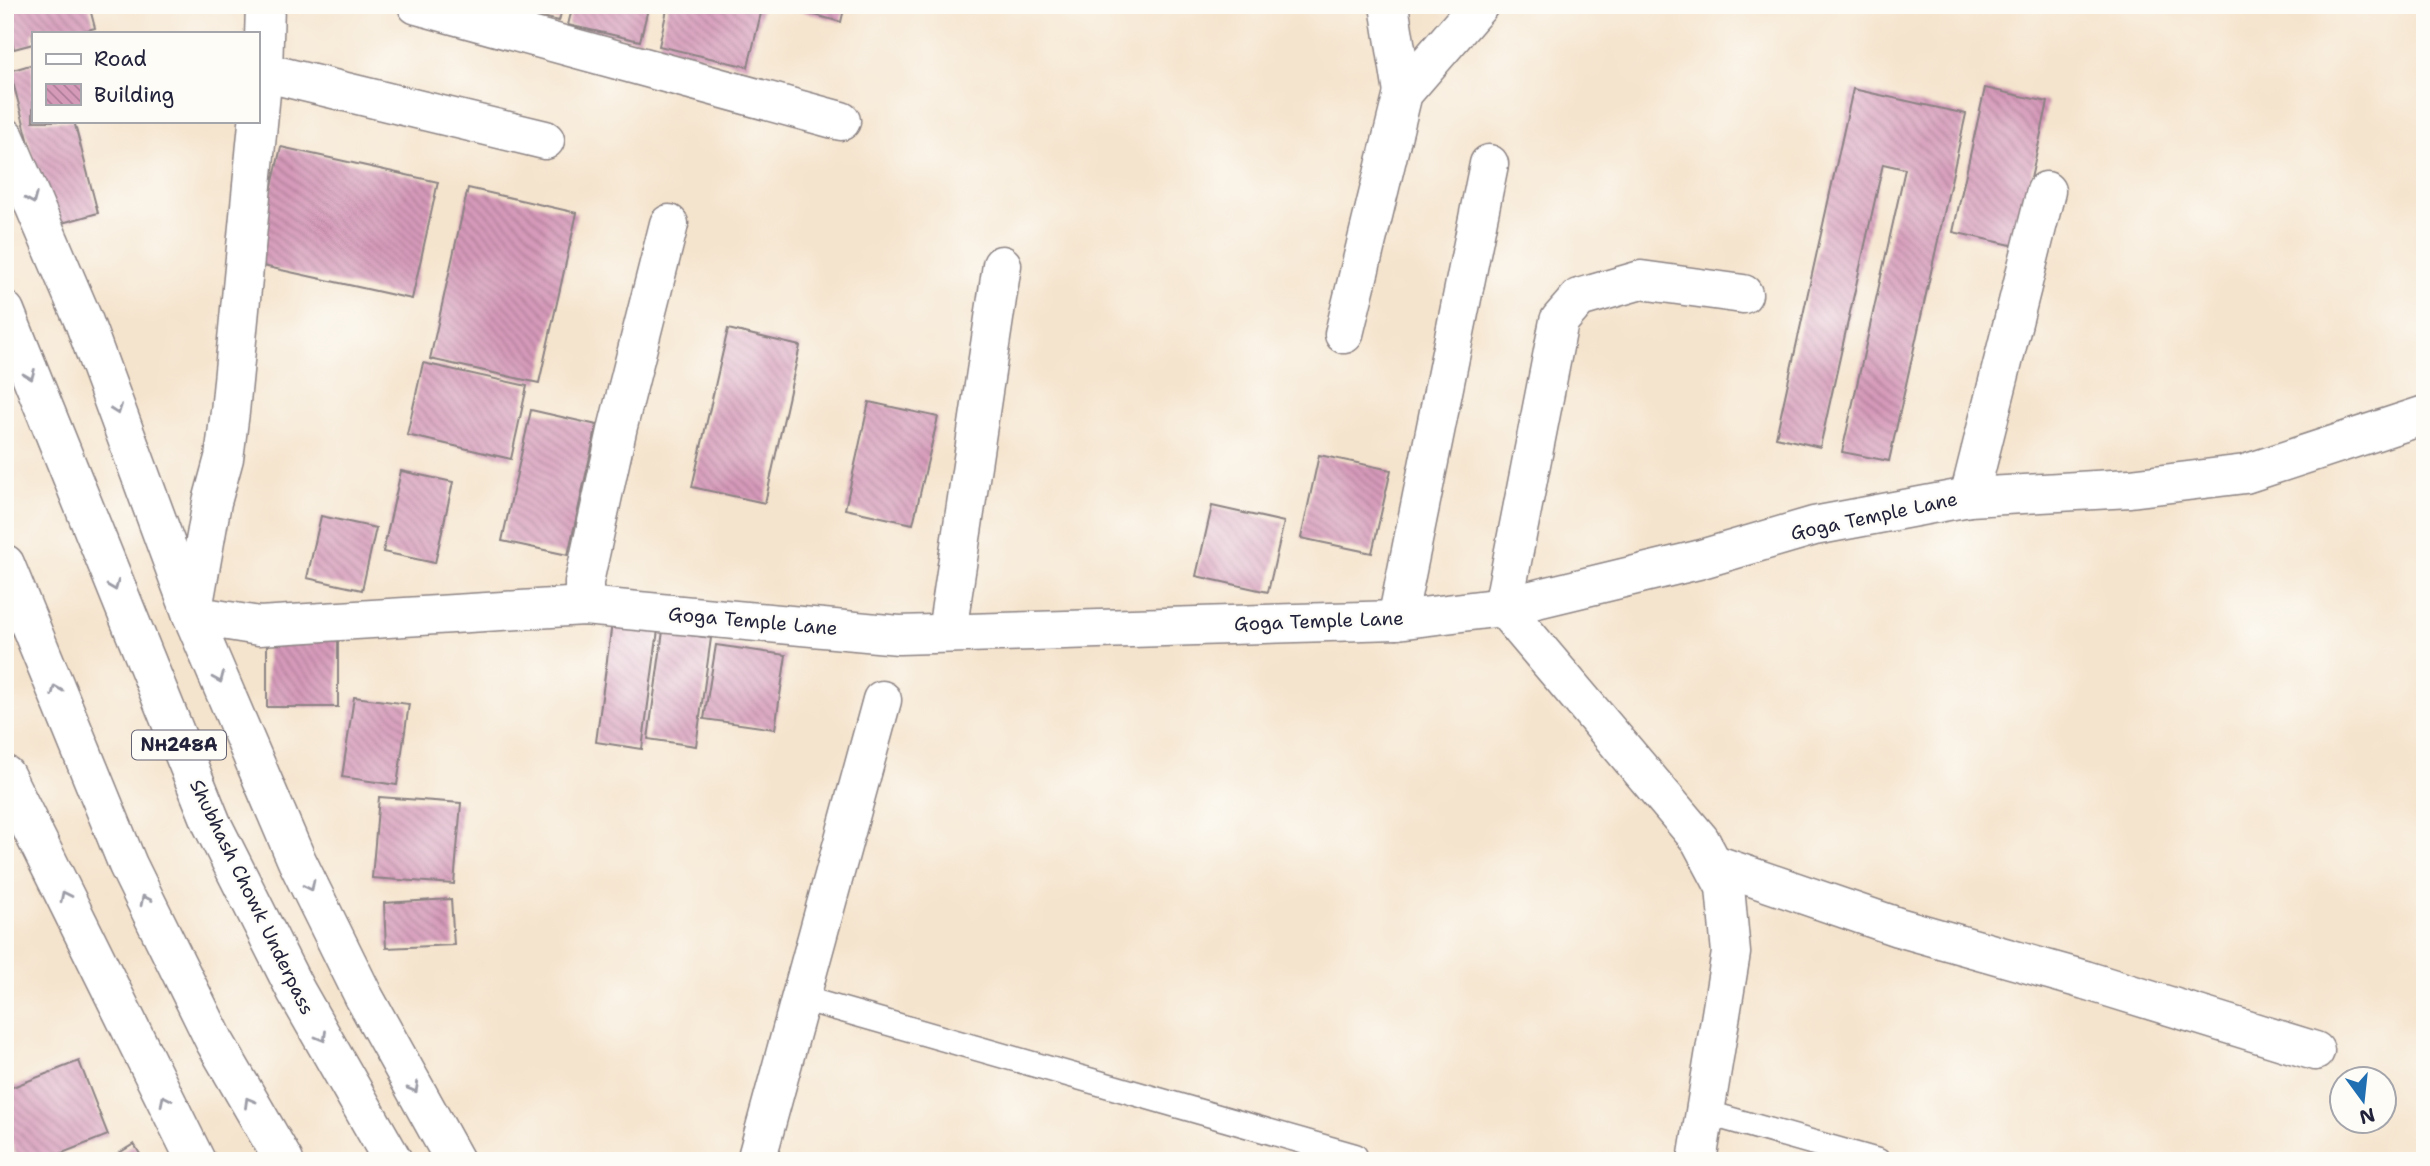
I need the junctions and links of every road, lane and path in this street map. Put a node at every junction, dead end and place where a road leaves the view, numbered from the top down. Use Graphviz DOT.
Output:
graph roads {
  1 [pos="265,5"];
  2 [pos="418,5"];
  3 [pos="1389,5"];
  4 [pos="1479,5"];
  5 [pos="264,72"];
  6 [pos="1403,93"];
  7 [pos="841,121"];
  8 [pos="5,136"];
  9 [pos="545,140"];
  10 [pos="1489,164"];
  11 [pos="2046,191"];
  12 [pos="669,224"];
  13 [pos="1002,265"];
  14 [pos="1743,294"];
  15 [pos="5,312"];
  16 [pos="1344,334"];
  17 [pos="2425,415"];
  18 [pos="1969,497"];
  19 [pos="5,564"];
  20 [pos="584,606"];
  21 [pos="1503,607"];
  22 [pos="192,615"];
  23 [pos="1396,620"];
  24 [pos="947,632"];
  25 [pos="882,700"];
  26 [pos="5,775"];
  27 [pos="1714,864"];
  28 [pos="802,998"];
  29 [pos="2315,1051"];
  30 [pos="1704,1112"];
  31 [pos="1355,1156"];
  32 [pos="196,1161"];
  33 [pos="284,1161"];
  34 [pos="393,1161"];
  35 [pos="455,1161"];
  36 [pos="756,1161"];
  37 [pos="1697,1161"];
  38 [pos="1878,1161"];
  1 -- 5 [label="main road"];
  2 -- 7 [label="main road"];
  3 -- 6 [label="main road"];
  4 -- 6 [label="main road"];
  5 -- 9 [label="main road"];
  5 -- 22 [label="main road"];
  6 -- 16 [label="main road"];
  8 -- 22 [label="main road, one-way"];
  10 -- 23 [label="main road"];
  11 -- 18 [label="main road"];
  12 -- 20 [label="main road"];
  13 -- 24 [label="main road"];
  14 -- 21 [label="main road"];
  15 -- 34 [label="main road, Shubhash Chowk Underpass / NH248A, one-way"];
  17 -- 18 [label="main road, Goga Temple Lane"];
  18 -- 21 [label="main road, Goga Temple Lane"];
  33 -- 19 [label="main road, one-way"];
  20 -- 22 [label="main road, Goga Temple Lane"];
  20 -- 24 [label="main road, Goga Temple Lane"];
  21 -- 23 [label="main road, Goga Temple Lane"];
  21 -- 27 [label="main road"];
  22 -- 35 [label="main road, one-way"];
  23 -- 24 [label="main road, Goga Temple Lane"];
  25 -- 28 [label="main road"];
  32 -- 26 [label="main road, one-way"];
  27 -- 29 [label="main road"];
  27 -- 30 [label="main road"];
  28 -- 31 [label="lane"];
  28 -- 36 [label="main road"];
  30 -- 37 [label="main road"];
  30 -- 38 [label="lane"];
}
